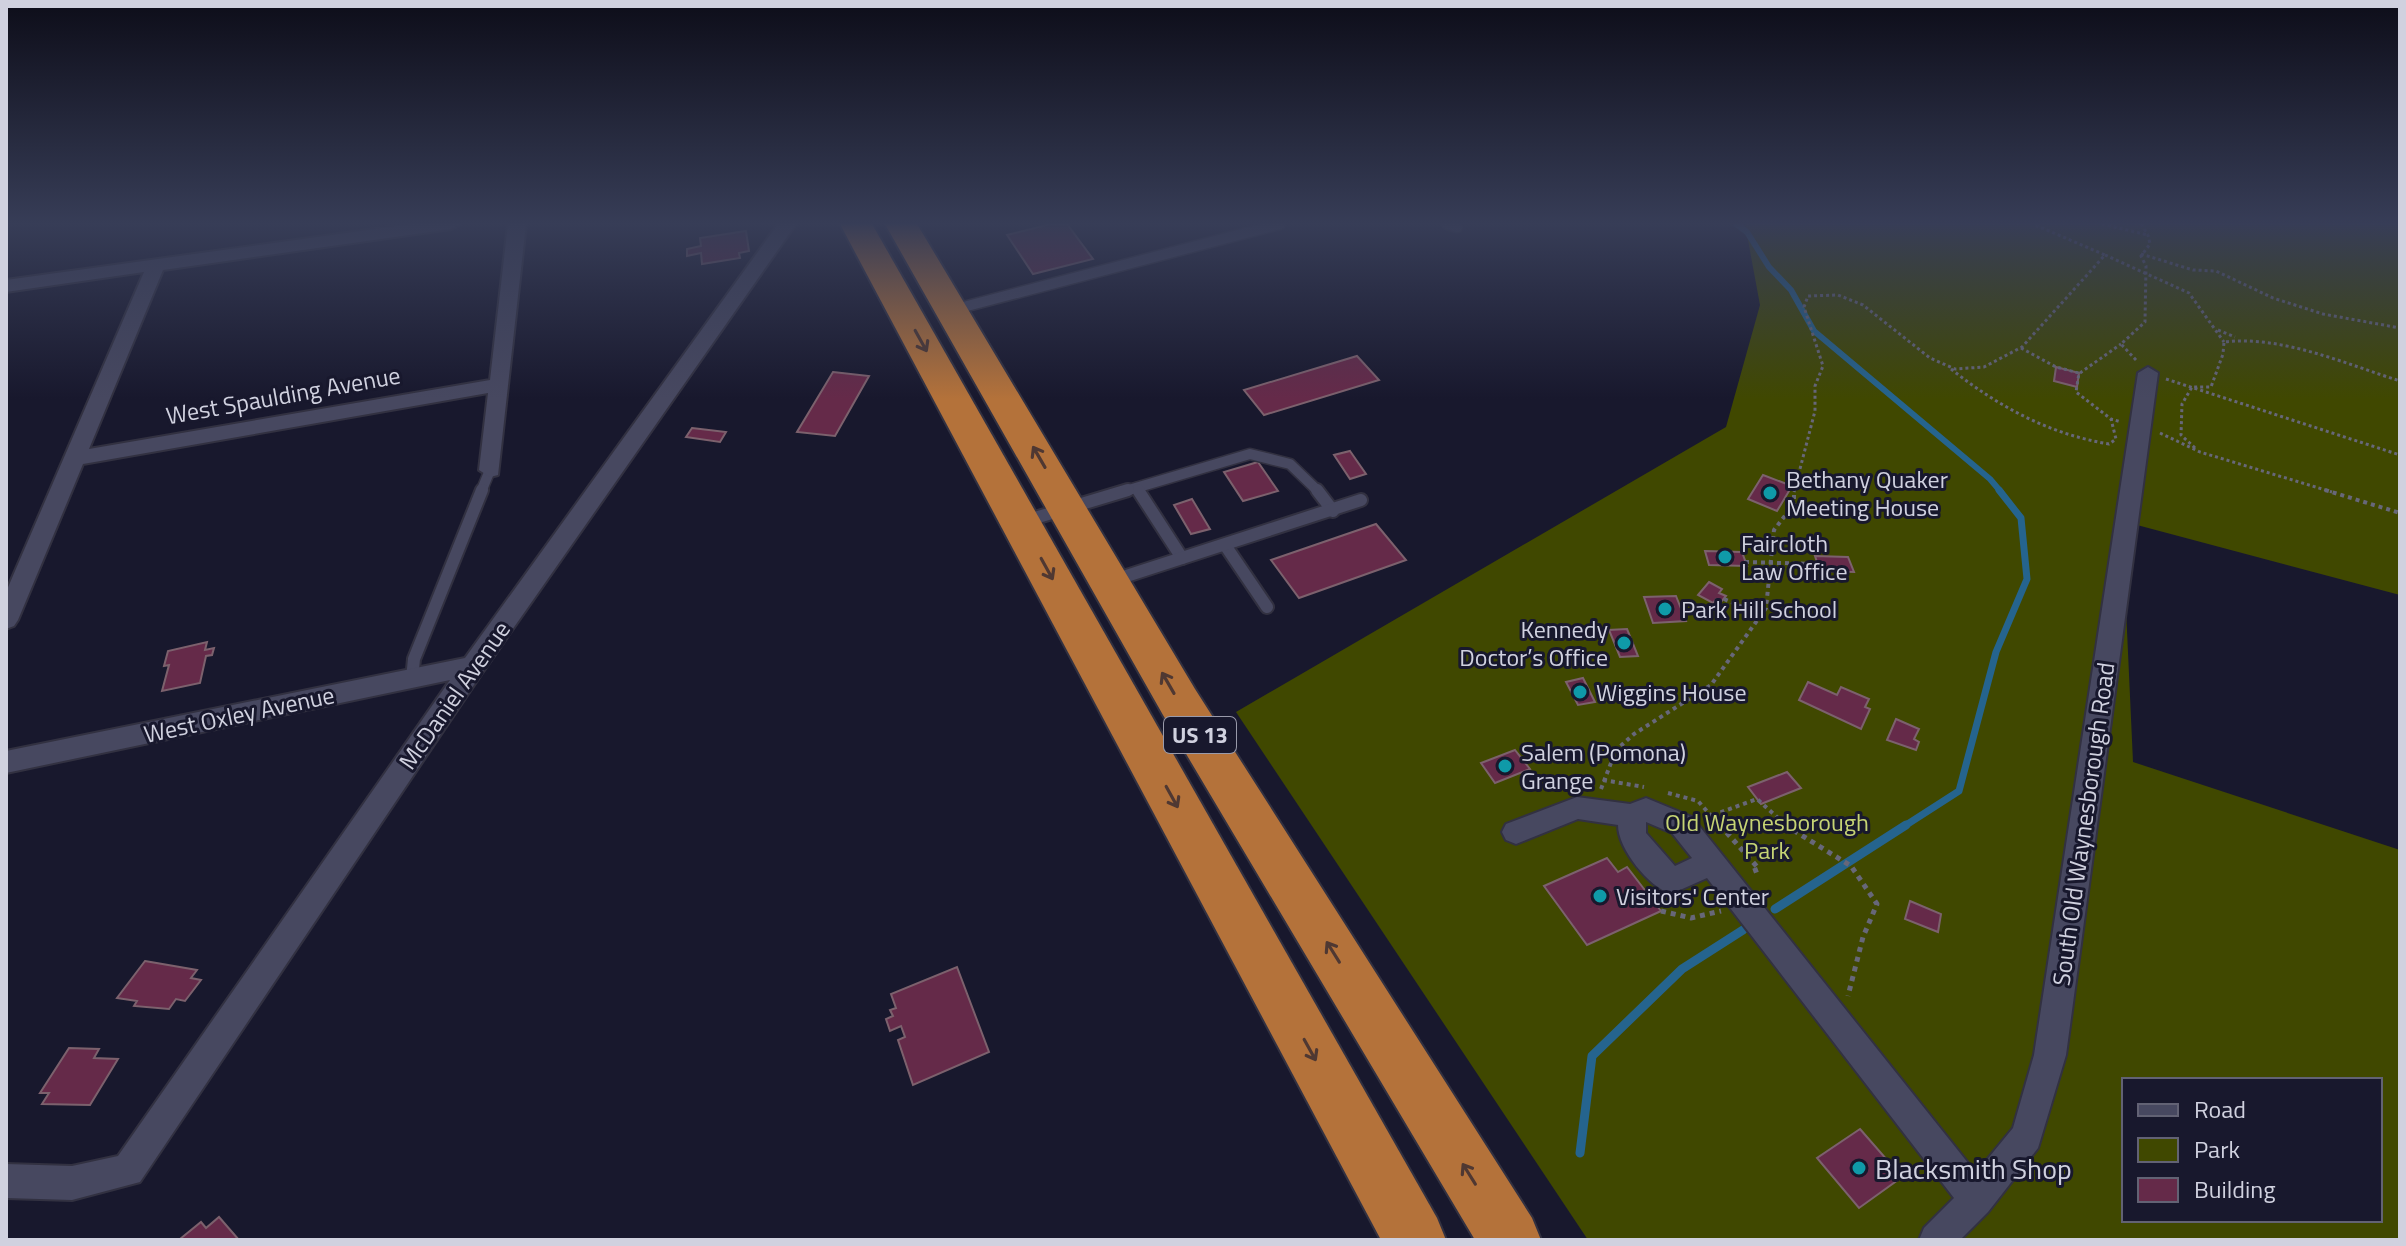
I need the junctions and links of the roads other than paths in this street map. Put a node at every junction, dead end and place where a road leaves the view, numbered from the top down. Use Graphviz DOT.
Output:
graph roads {
  1 [pos="34,282"];
  2 [pos="149,282"];
  3 [pos="510,282"];
  4 [pos="746,282"];
  5 [pos="888,282"];
  6 [pos="935,282"];
  7 [pos="1058,282"];
  8 [pos="6,286"];
  9 [pos="952,310"];
  10 [pos="2148,373"];
  11 [pos="499,385"];
  12 [pos="75,458"];
  13 [pos="490,470"];
  14 [pos="1137,488"];
  15 [pos="1361,500"];
  16 [pos="1068,508"];
  17 [pos="1333,511"];
  18 [pos="1021,522"];
  19 [pos="1225,545"];
  20 [pos="1182,558"];
  21 [pos="1108,582"];
  22 [pos="1267,607"];
  23 [pos="6,620"];
  24 [pos="473,666"];
  25 [pos="412,679"];
  26 [pos="6,762"];
  27 [pos="1632,816"];
  28 [pos="1516,832"];
  29 [pos="1713,861"];
  30 [pos="6,1181"];
  31 [pos="1976,1200"];
  32 [pos="1415,1240"];
  33 [pos="1510,1240"];
  34 [pos="1936,1240"];
  1 -- 8 [label="street"];
  2 -- 12 [label="street"];
  3 -- 11 [label="street"];
  4 -- 24 [label="street, McDaniel Avenue"];
  5 -- 18 [label="highway, US 13, one-way"];
  6 -- 9 [label="highway, US 13"];
  7 -- 9 [label="lane"];
  16 -- 9 [label="highway, US 13, one-way"];
  10 -- 31 [label="street, South Old Waynesborough Road"];
  11 -- 12 [label="street, West Spaulding Avenue"];
  11 -- 13 [label="street"];
  12 -- 23 [label="street"];
  13 -- 25 [label="lane"];
  14 -- 16 [label="lane"];
  14 -- 17 [label="lane"];
  14 -- 20 [label="lane"];
  15 -- 17 [label="lane"];
  16 -- 18 [label="lane"];
  16 -- 21 [label="highway, US 13"];
  17 -- 19 [label="lane"];
  18 -- 32 [label="highway, US 13, one-way"];
  19 -- 20 [label="lane"];
  19 -- 22 [label="lane"];
  20 -- 21 [label="lane"];
  33 -- 21 [label="highway, US 13, one-way"];
  24 -- 25 [label="street, West Oxley Avenue"];
  24 -- 30 [label="street, McDaniel Avenue"];
  25 -- 26 [label="street, West Oxley Avenue"];
  27 -- 28 [label="street"];
  27 -- 29 [label="street"];
  27 -- 29 [label="street"];
  29 -- 31 [label="street"];
  31 -- 34 [label="street, South Old Waynesborough Road"];
}
